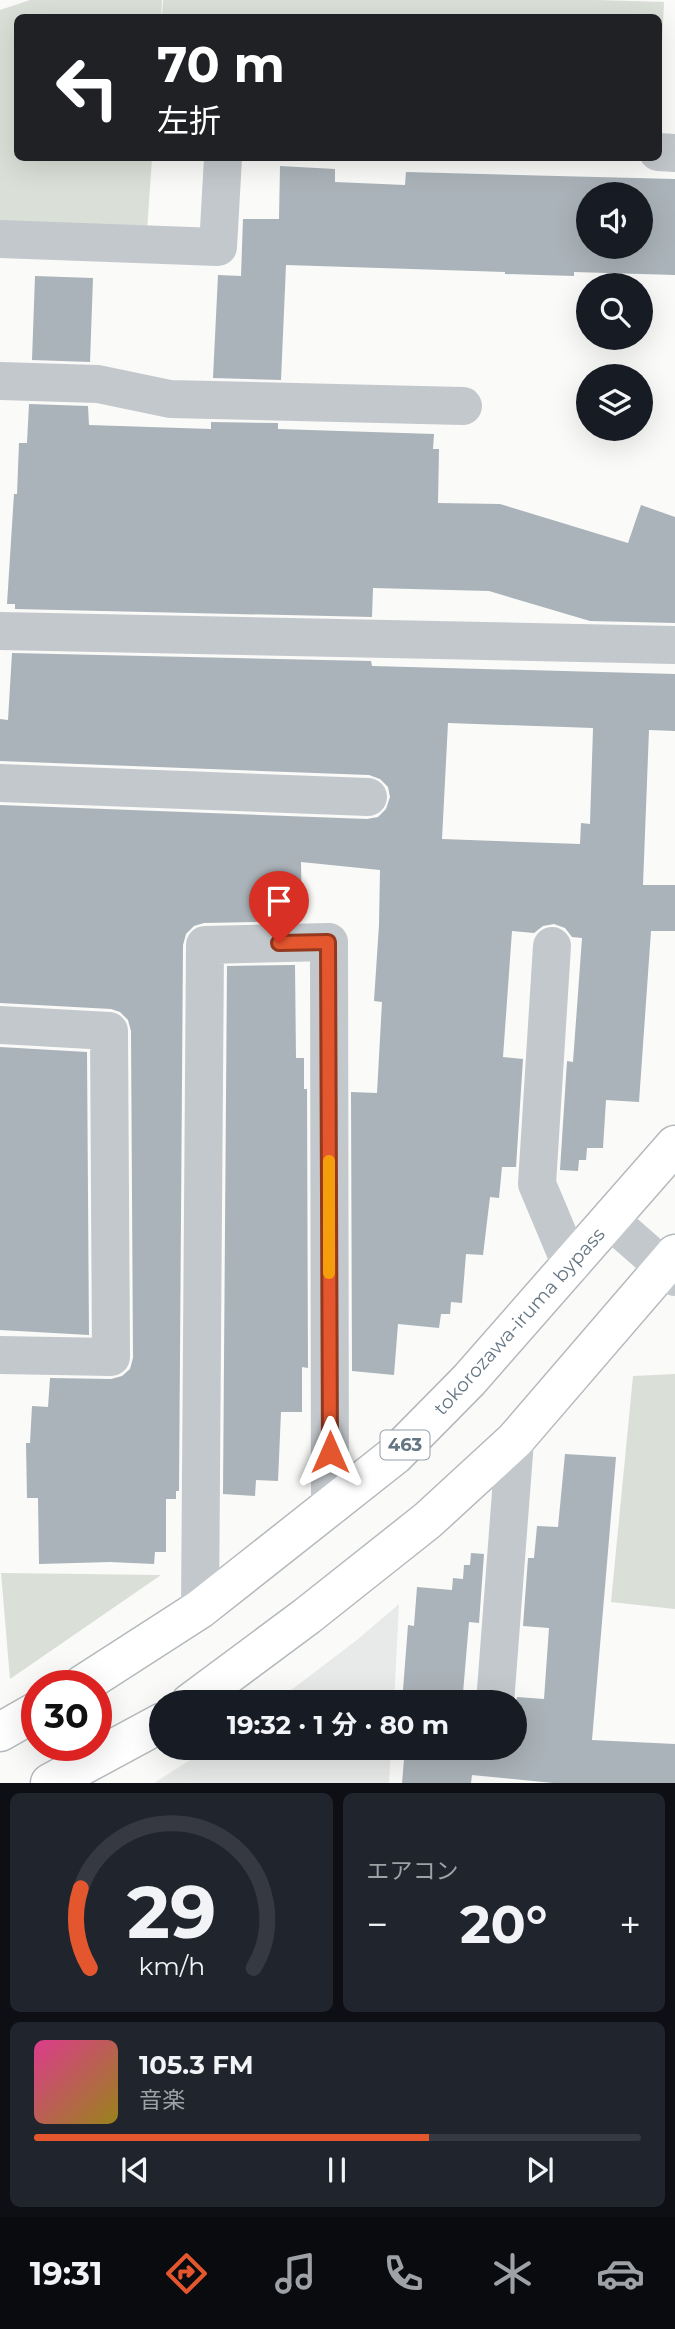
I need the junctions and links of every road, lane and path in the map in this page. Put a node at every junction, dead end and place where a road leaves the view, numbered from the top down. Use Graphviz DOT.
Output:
graph roads {
  1 [pos="223,161"];
  2 [pos="0,239"];
  3 [pos="0,380"];
  4 [pos="463,407"];
  5 [pos="0,631"];
  6 [pos="675,645"];
  7 [pos="0,783"];
  8 [pos="368,797"];
  9 [pos="552,946"];
  10 [pos="0,1025"];
  11 [pos="675,1145"];
  12 [pos="610,1220"];
  13 [pos="571,1265"];
  14 [pos="671,1266"];
  15 [pos="0,1356"];
  16 [pos="514,1440"];
  17 [pos="330,1507"];
  18 [pos="200,1609"];
  19 [pos="105,1670"];
  20 [pos="207,1690"];
  21 [pos="496,1690"];
  22 [pos="21,1716"];
  23 [pos="1,1723"];
  24 [pos="149,1729"];
  25 [pos="50,1783"];
  1 -- 2 [label="street"];
  3 -- 4 [label="street"];
  5 -- 6 [label="street"];
  7 -- 8 [label="street"];
  9 -- 13 [label="street"];
  10 -- 15 [label="street"];
  11 -- 12 [label="highway, tokorozawa-iruma bypass / 463"];
  12 -- 13 [label="highway, tokorozawa-iruma bypass / 463"];
  12 -- 14 [label="street"];
  13 -- 17 [label="highway, tokorozawa-iruma bypass / 463"];
  14 -- 16 [label="highway"];
  16 -- 20 [label="highway"];
  16 -- 21 [label="street"];
  17 -- 18 [label="highway, tokorozawa-iruma bypass / 463"];
  17 -- 18 [label="street"];
  18 -- 19 [label="highway, tokorozawa-iruma bypass / 463"];
  22 -- 23 [label="highway"];
  24 -- 25 [label="highway"];
}
